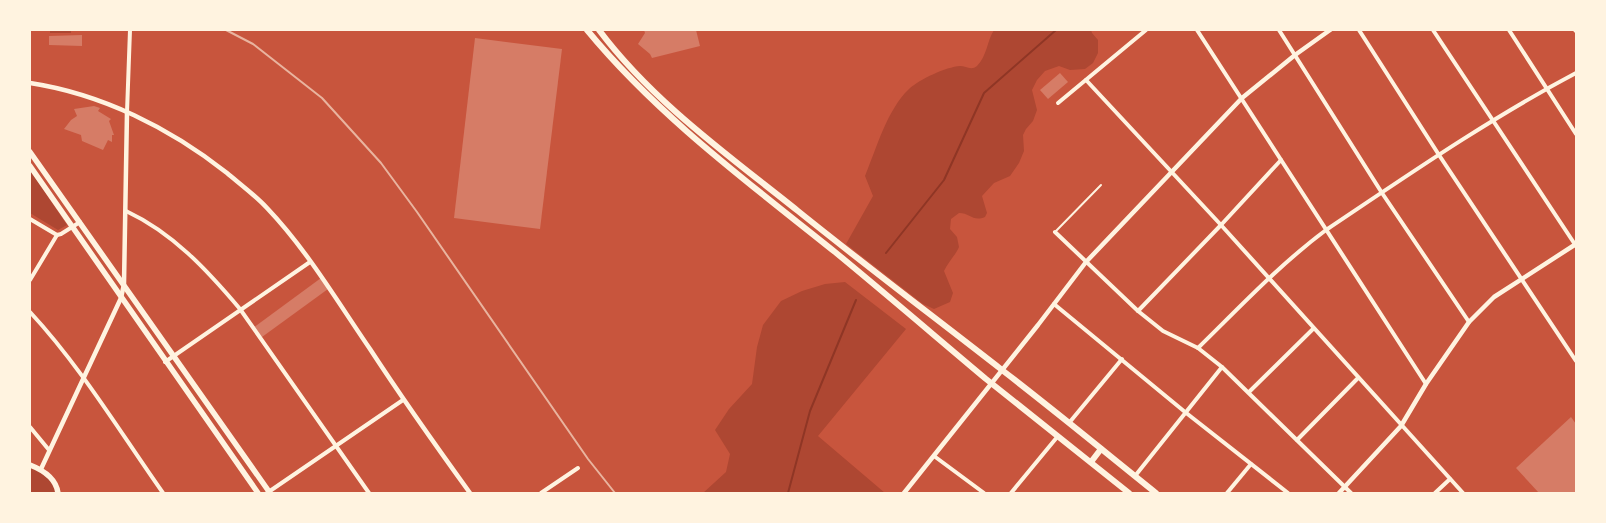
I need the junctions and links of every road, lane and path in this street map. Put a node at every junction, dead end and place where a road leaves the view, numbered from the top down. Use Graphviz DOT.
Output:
graph roads {
  1 [pos="130,30"];
  2 [pos="587,30"];
  3 [pos="599,30"];
  4 [pos="1146,30"];
  5 [pos="1197,30"];
  6 [pos="1279,30"];
  7 [pos="1330,30"];
  8 [pos="1359,30"];
  9 [pos="1433,30"];
  10 [pos="1509,30"];
  11 [pos="1295,55"];
  12 [pos="1576,73"];
  13 [pos="1086,80"];
  14 [pos="30,83"];
  15 [pos="1546,88"];
  16 [pos="1242,98"];
  17 [pos="1058,103"];
  18 [pos="127,112"];
  19 [pos="1493,121"];
  20 [pos="1576,134"];
  21 [pos="31,155"];
  22 [pos="1439,155"];
  23 [pos="1281,160"];
  24 [pos="30,166"];
  25 [pos="1172,172"];
  26 [pos="1101,185"];
  27 [pos="1382,193"];
  28 [pos="126,211"];
  29 [pos="30,219"];
  30 [pos="80,222"];
  31 [pos="1221,225"];
  32 [pos="73,228"];
  33 [pos="1326,230"];
  34 [pos="1055,232"];
  35 [pos="57,235"];
  36 [pos="1576,245"];
  37 [pos="310,262"];
  38 [pos="1086,262"];
  39 [pos="1268,278"];
  40 [pos="30,280"];
  41 [pos="1520,280"];
  42 [pos="124,284"];
  43 [pos="121,298"];
  44 [pos="1054,304"];
  45 [pos="240,309"];
  46 [pos="1138,311"];
  47 [pos="30,312"];
  48 [pos="1469,322"];
  49 [pos="1313,329"];
  50 [pos="1198,348"];
  51 [pos="174,356"];
  52 [pos="1122,359"];
  53 [pos="1576,361"];
  54 [pos="165,362"];
  55 [pos="1222,367"];
  56 [pos="1003,370"];
  57 [pos="1358,378"];
  58 [pos="84,379"];
  59 [pos="992,383"];
  60 [pos="1426,384"];
  61 [pos="1249,392"];
  62 [pos="403,400"];
  63 [pos="1185,412"];
  64 [pos="1069,423"];
  65 [pos="1401,426"];
  66 [pos="30,427"];
  67 [pos="1058,436"];
  68 [pos="1297,440"];
  69 [pos="336,445"];
  70 [pos="1101,449"];
  71 [pos="49,450"];
  72 [pos="934,456"];
  73 [pos="1091,462"];
  74 [pos="1251,464"];
  75 [pos="30,465"];
  76 [pos="578,468"];
  77 [pos="41,469"];
  78 [pos="1135,476"];
  79 [pos="1450,479"];
  80 [pos="1345,486"];
  81 [pos="1125,492"];
  82 [pos="58,493"];
  83 [pos="163,493"];
  84 [pos="258,493"];
  85 [pos="269,493"];
  86 [pos="369,493"];
  87 [pos="470,493"];
  88 [pos="541,493"];
  89 [pos="904,493"];
  90 [pos="984,493"];
  91 [pos="1011,493"];
  92 [pos="1156,493"];
  93 [pos="1227,493"];
  94 [pos="1288,493"];
  95 [pos="1339,493"];
  96 [pos="1351,493"];
  97 [pos="1434,493"];
  98 [pos="1463,493"];
  1 -- 18 [label="street"];
  2 -- 59 [label="main road"];
  3 -- 56 [label="main road"];
  4 -- 13 [label="street"];
  5 -- 16 [label="street"];
  6 -- 11 [label="street"];
  7 -- 11 [label="street"];
  8 -- 22 [label="street"];
  9 -- 19 [label="street"];
  10 -- 15 [label="street"];
  11 -- 16 [label="street"];
  11 -- 27 [label="street"];
  12 -- 15 [label="street"];
  13 -- 17 [label="street"];
  13 -- 25 [label="street"];
  14 -- 18 [label="street"];
  15 -- 19 [label="street"];
  15 -- 20 [label="street"];
  16 -- 23 [label="street"];
  16 -- 25 [label="street"];
  18 -- 28 [label="street"];
  18 -- 37 [label="street"];
  19 -- 22 [label="street"];
  19 -- 36 [label="street"];
  21 -- 30 [label="main road"];
  22 -- 27 [label="street"];
  22 -- 41 [label="street"];
  23 -- 31 [label="street"];
  23 -- 33 [label="street"];
  24 -- 32 [label="main road"];
  25 -- 31 [label="street"];
  25 -- 38 [label="street"];
  26 -- 34 [label="lane"];
  27 -- 33 [label="street"];
  27 -- 48 [label="street"];
  28 -- 42 [label="street"];
  28 -- 45 [label="street"];
  29 -- 35 [label="street"];
  30 -- 32 [label="street"];
  30 -- 42 [label="main road"];
  31 -- 39 [label="street"];
  31 -- 46 [label="street"];
  32 -- 35 [label="street"];
  32 -- 43 [label="main road"];
  33 -- 39 [label="street"];
  33 -- 60 [label="street"];
  34 -- 38 [label="street"];
  35 -- 40 [label="street"];
  36 -- 41 [label="street"];
  37 -- 45 [label="street"];
  37 -- 62 [label="street"];
  38 -- 44 [label="street"];
  38 -- 46 [label="street"];
  39 -- 49 [label="street"];
  39 -- 50 [label="street"];
  41 -- 48 [label="street"];
  41 -- 53 [label="street"];
  42 -- 43 [label="street"];
  42 -- 51 [label="main road"];
  43 -- 54 [label="main road"];
  43 -- 58 [label="street"];
  44 -- 52 [label="street"];
  44 -- 56 [label="street"];
  45 -- 51 [label="street"];
  45 -- 69 [label="street"];
  46 -- 50 [label="street"];
  47 -- 58 [label="street"];
  48 -- 60 [label="street"];
  49 -- 57 [label="street"];
  49 -- 61 [label="street"];
  50 -- 55 [label="street"];
  51 -- 54 [label="street"];
  51 -- 85 [label="main road"];
  52 -- 63 [label="street"];
  52 -- 64 [label="street"];
  54 -- 84 [label="main road"];
  55 -- 61 [label="street"];
  55 -- 63 [label="street"];
  56 -- 59 [label="street"];
  56 -- 64 [label="main road"];
  57 -- 65 [label="street"];
  57 -- 68 [label="street"];
  58 -- 71 [label="street"];
  58 -- 83 [label="street"];
  59 -- 67 [label="main road"];
  59 -- 72 [label="street"];
  60 -- 65 [label="street"];
  61 -- 68 [label="street"];
  62 -- 69 [label="street"];
  62 -- 87 [label="street"];
  63 -- 74 [label="street"];
  63 -- 78 [label="street"];
  64 -- 70 [label="main road"];
  65 -- 79 [label="street"];
  65 -- 80 [label="street"];
  66 -- 71 [label="street"];
  67 -- 73 [label="main road"];
  67 -- 91 [label="street"];
  68 -- 80 [label="street"];
  69 -- 85 [label="street"];
  69 -- 86 [label="street"];
  70 -- 73 [label="main road"];
  70 -- 78 [label="main road"];
  71 -- 77 [label="street"];
  72 -- 89 [label="street"];
  72 -- 90 [label="street"];
  73 -- 81 [label="main road"];
  74 -- 93 [label="street"];
  74 -- 94 [label="street"];
  75 -- 77 [label="main road"];
  76 -- 88 [label="street"];
  77 -- 82 [label="main road"];
  78 -- 92 [label="main road"];
  79 -- 97 [label="street"];
  79 -- 98 [label="street"];
  80 -- 95 [label="street"];
  80 -- 96 [label="street"];
}
